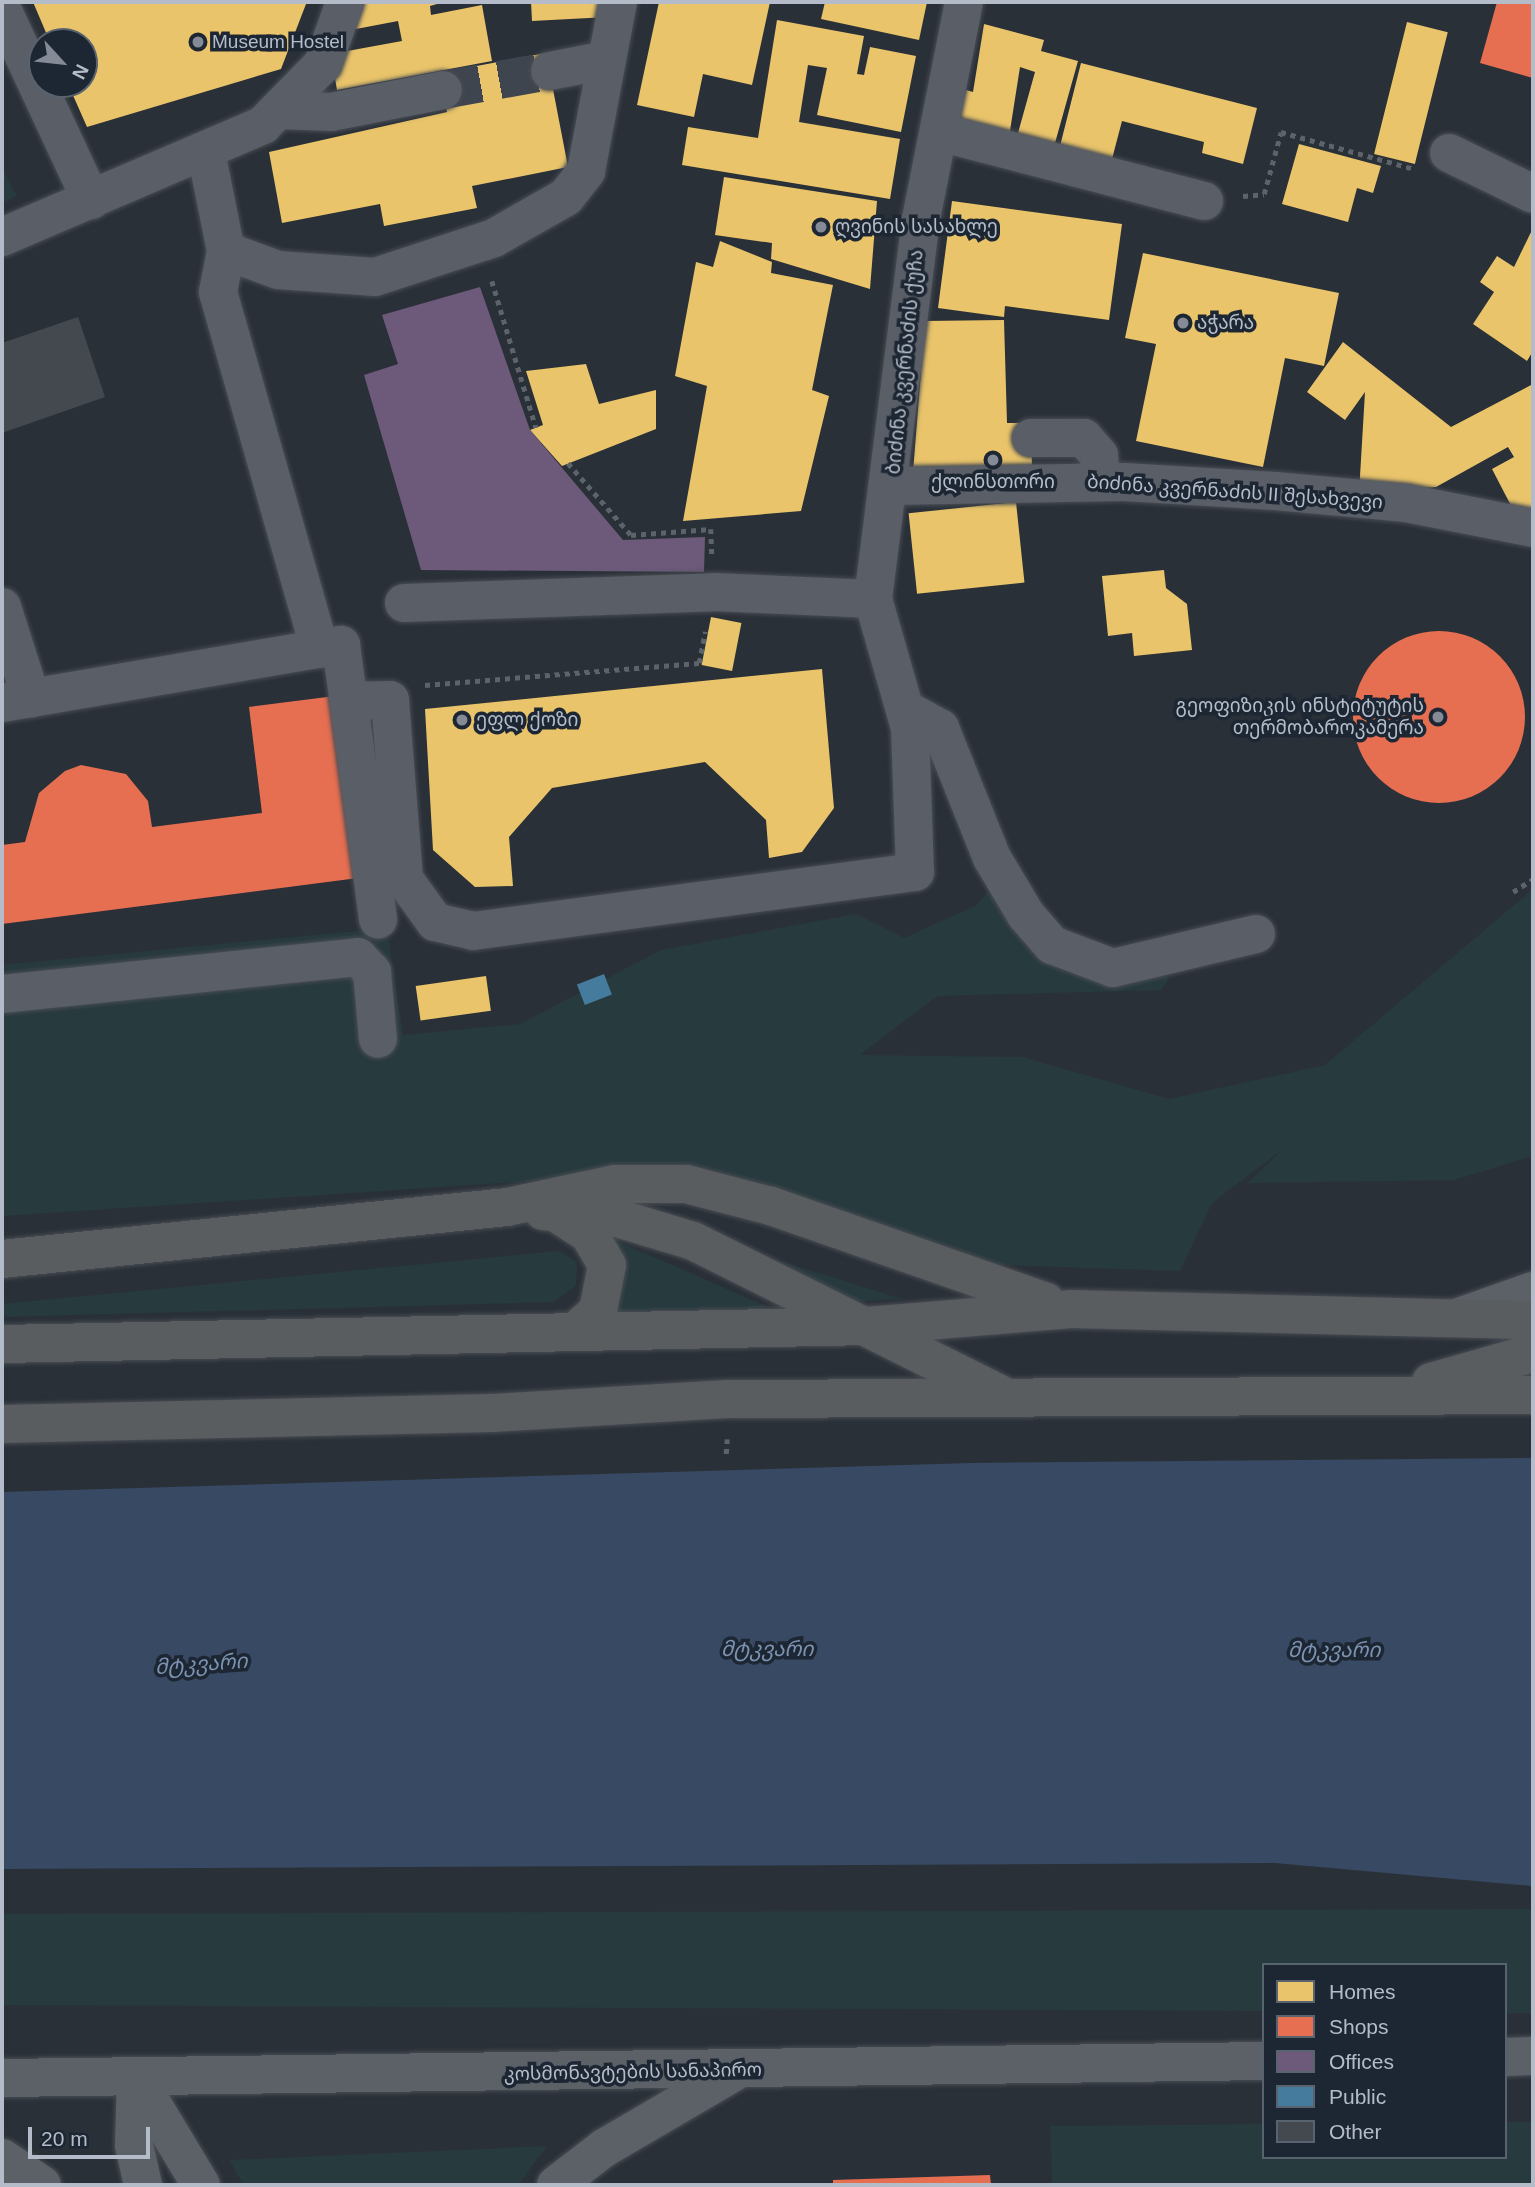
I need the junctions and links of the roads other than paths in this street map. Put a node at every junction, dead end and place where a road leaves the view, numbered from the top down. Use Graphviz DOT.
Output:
graph roads {
  1 [pos="345,2"];
  2 [pos="618,2"];
  3 [pos="964,2"];
  4 [pos="2,9"];
  5 [pos="606,60"];
  6 [pos="550,71"];
  7 [pos="443,90"];
  8 [pos="279,110"];
  9 [pos="939,132"];
  10 [pos="205,152"];
  11 [pos="1449,153"];
  12 [pos="1533,194"];
  13 [pos="91,200"];
  14 [pos="1204,201"];
  15 [pos="2,237"];
  16 [pos="226,251"];
  17 [pos="1031,438"];
  18 [pos="1101,482"];
  19 [pos="892,486"];
  20 [pos="1533,528"];
  21 [pos="873,599"];
  22 [pos="404,603"];
  23 [pos="2,607"];
  24 [pos="320,649"];
  25 [pos="16,700"];
  26 [pos="349,701"];
  27 [pos="907,710"];
  28 [pos="377,920"];
  29 [pos="1256,934"];
  30 [pos="2,993"];
  31 [pos="378,1039"];
  32 [pos="506,1207"];
  33 [pos="555,1212"];
  34 [pos="2,1259"];
  35 [pos="1533,1291"];
  36 [pos="1071,1309"];
  37 [pos="1451,1320"];
  38 [pos="1533,1320"];
  39 [pos="866,1326"];
  40 [pos="576,1331"];
  41 [pos="2,1343"];
  42 [pos="1533,1353"];
  43 [pos="1389,1394"];
  44 [pos="1533,1395"];
  45 [pos="1004,1396"];
  46 [pos="2,1424"];
  47 [pos="1533,2056"];
  48 [pos="1507,2057"];
  49 [pos="1262,2061"];
  50 [pos="735,2071"];
  51 [pos="136,2077"];
  52 [pos="2,2078"];
  53 [pos="2,2158"];
  54 [pos="41,2185"];
  55 [pos="143,2185"];
  56 [pos="201,2185"];
  57 [pos="556,2185"];
  1 -- 8 [label="street"];
  2 -- 5 [label="street"];
  3 -- 9 [label="street, ბიძინა კვერნაძის ქუჩა"];
  4 -- 13 [label="street"];
  5 -- 6 [label="street"];
  5 -- 16 [label="street"];
  7 -- 8 [label="street"];
  8 -- 10 [label="street"];
  9 -- 14 [label="street"];
  9 -- 19 [label="street, ბიძინა კვერნაძის ქუჩა"];
  10 -- 13 [label="street"];
  10 -- 16 [label="street"];
  11 -- 12 [label="street"];
  13 -- 15 [label="street"];
  16 -- 24 [label="street"];
  17 -- 18 [label="street"];
  18 -- 19 [label="street, ბიძინა კვერნაძის II შესახვევი"];
  18 -- 20 [label="street, ბიძინა კვერნაძის II შესახვევი"];
  19 -- 21 [label="street, ბიძინა კვერნაძის ქუჩა"];
  21 -- 22 [label="street"];
  21 -- 27 [label="street"];
  23 -- 25 [label="street"];
  24 -- 25 [label="street"];
  24 -- 26 [label="street"];
  26 -- 27 [label="street"];
  26 -- 28 [label="street"];
  27 -- 29 [label="street"];
  30 -- 31 [label="street"];
  32 -- 33 [label="highway"];
  32 -- 34 [label="highway"];
  32 -- 36 [label="highway"];
  33 -- 39 [label="highway"];
  33 -- 40 [label="highway"];
  35 -- 37 [label="main road"];
  36 -- 37 [label="highway"];
  36 -- 39 [label="highway"];
  37 -- 38 [label="highway"];
  39 -- 40 [label="highway"];
  39 -- 45 [label="highway"];
  40 -- 41 [label="highway"];
  42 -- 43 [label="highway"];
  43 -- 44 [label="highway"];
  43 -- 45 [label="highway"];
  45 -- 46 [label="highway"];
  47 -- 48 [label="main road"];
  49 -- 50 [label="main road, კოსმონავტების სანაპირო"];
  50 -- 51 [label="main road, კოსმონავტების სანაპირო"];
  50 -- 57 [label="main road"];
  51 -- 52 [label="main road, კოსმონავტების სანაპირო"];
  51 -- 55 [label="main road"];
  51 -- 56 [label="main road"];
  53 -- 54 [label="main road"];
}
